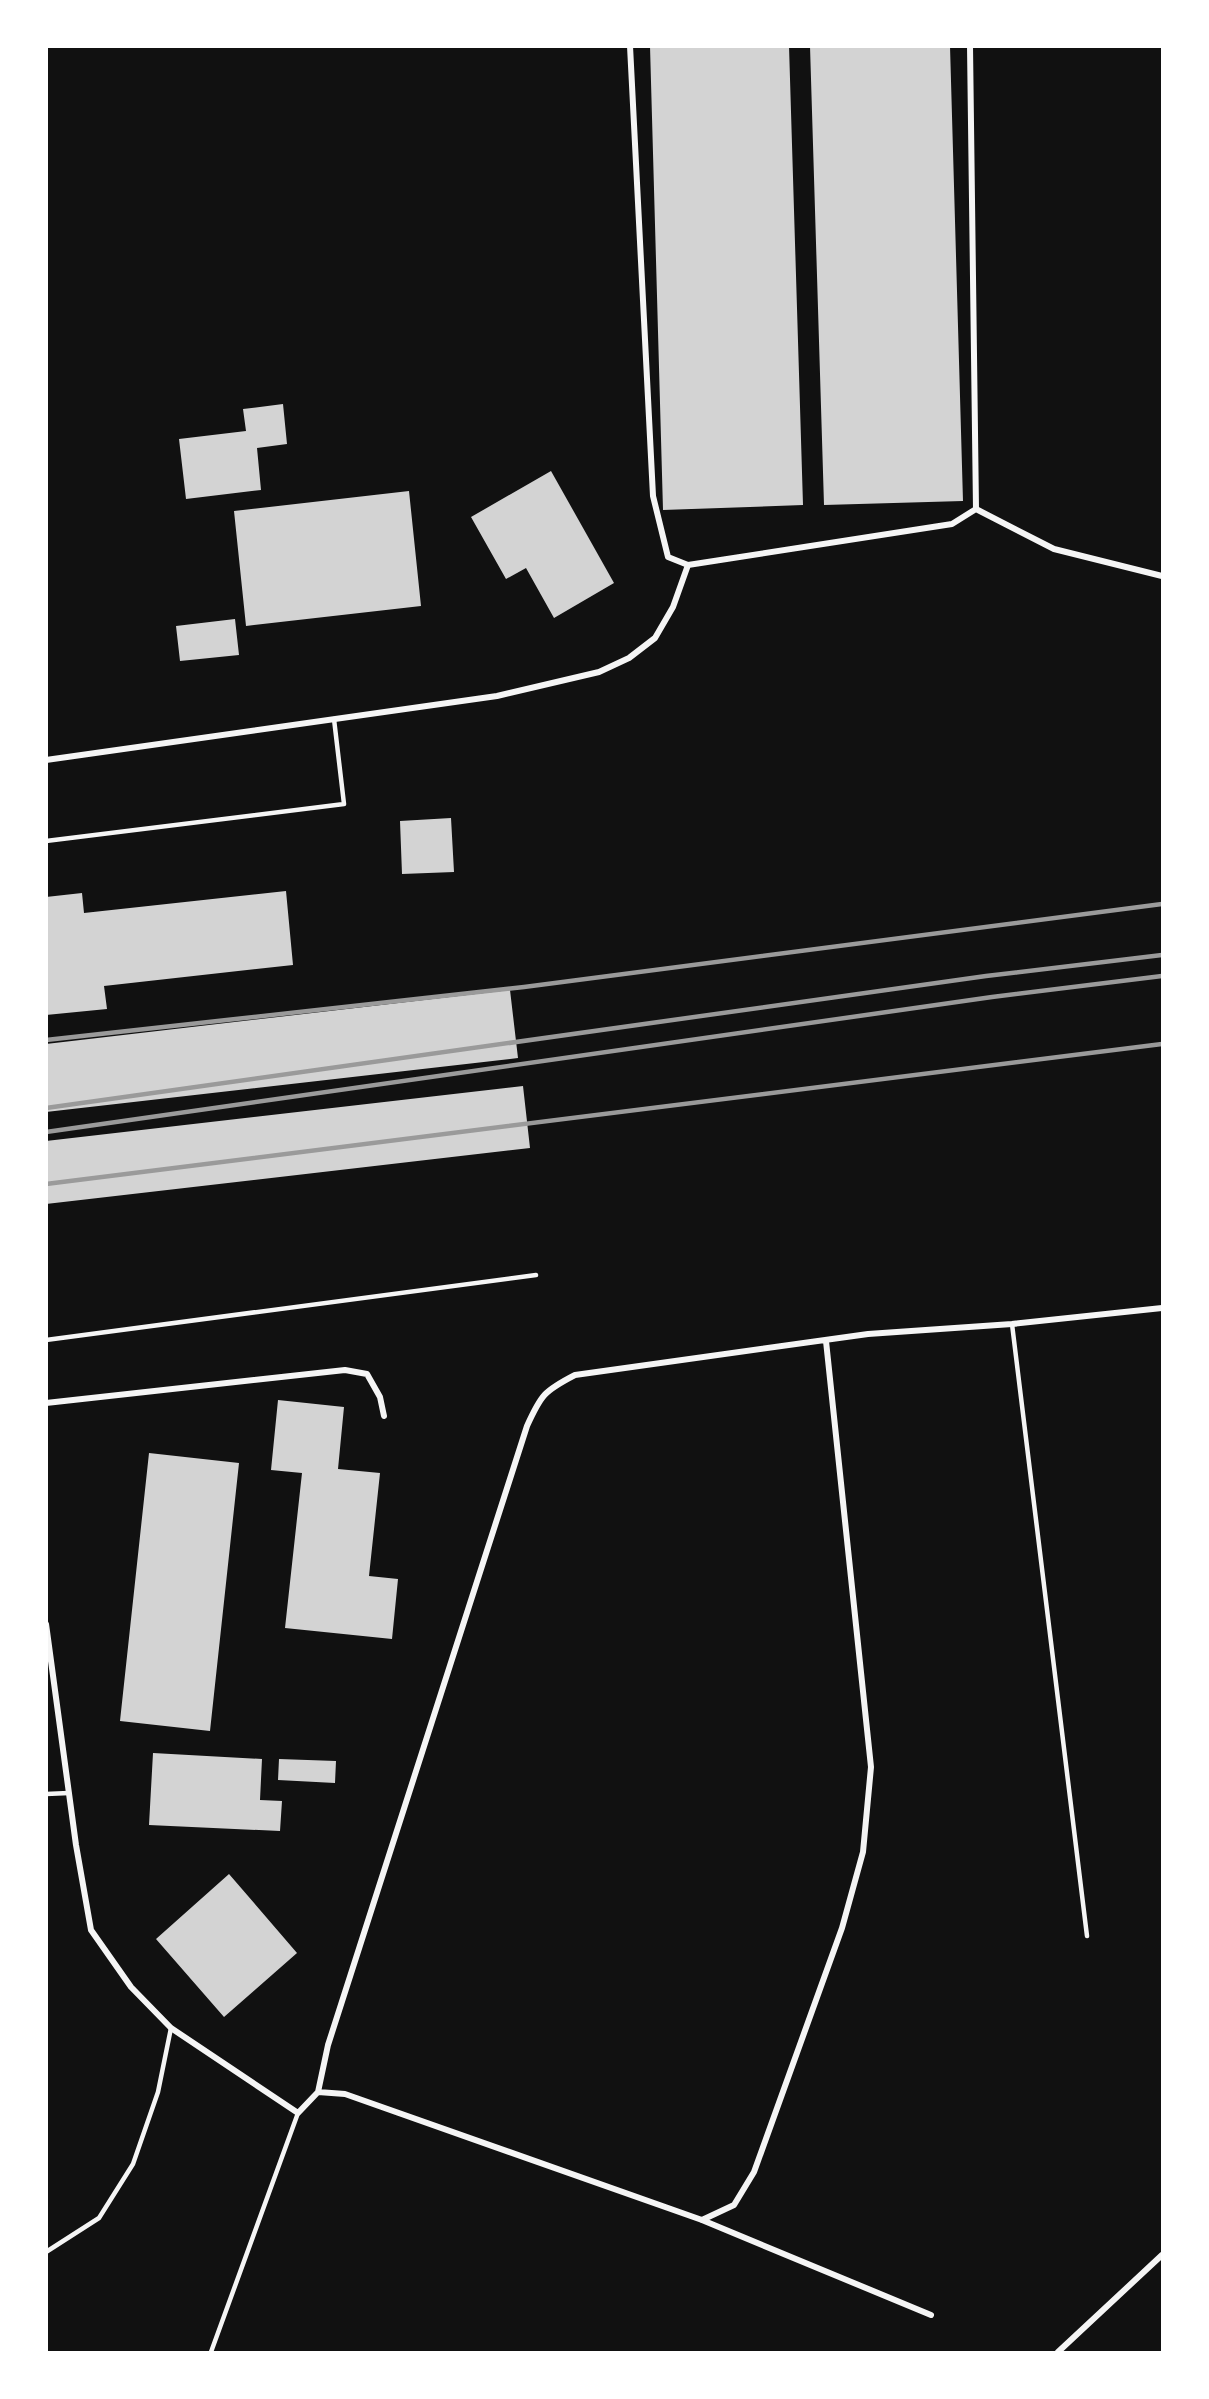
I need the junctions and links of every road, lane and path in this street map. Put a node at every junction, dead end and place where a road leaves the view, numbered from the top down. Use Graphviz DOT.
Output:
graph roads {
  1 [pos="630,46"];
  2 [pos="970,46"];
  3 [pos="976,509"];
  4 [pos="688,565"];
  5 [pos="1162,576"];
  6 [pos="334,719"];
  7 [pos="46,760"];
  8 [pos="46,841"];
  9 [pos="536,1275"];
  10 [pos="1162,1308"];
  11 [pos="1012,1324"];
  12 [pos="46,1340"];
  13 [pos="826,1341"];
  14 [pos="46,1403"];
  15 [pos="384,1416"];
  16 [pos="46,1624"];
  17 [pos="69,1793"];
  18 [pos="46,1794"];
  19 [pos="1087,1936"];
  20 [pos="171,2028"];
  21 [pos="318,2092"];
  22 [pos="297,2112"];
  23 [pos="702,2220"];
  24 [pos="46,2252"];
  25 [pos="1162,2255"];
  26 [pos="931,2315"];
  27 [pos="211,2352"];
  28 [pos="1058,2352"];
  1 -- 4 [label="street"];
  2 -- 3 [label="street"];
  3 -- 4 [label="street"];
  3 -- 5 [label="street"];
  4 -- 6 [label="street"];
  6 -- 7 [label="street"];
  6 -- 8 [label="lane"];
  9 -- 12 [label="lane"];
  10 -- 11 [label="street"];
  11 -- 13 [label="street"];
  11 -- 19 [label="lane"];
  13 -- 21 [label="street"];
  13 -- 23 [label="street"];
  14 -- 15 [label="street"];
  16 -- 17 [label="street"];
  17 -- 18 [label="lane"];
  17 -- 20 [label="street"];
  20 -- 22 [label="street"];
  20 -- 24 [label="lane"];
  21 -- 22 [label="street"];
  21 -- 23 [label="street"];
  22 -- 27 [label="lane"];
  23 -- 26 [label="street"];
  25 -- 28 [label="street"];
}
